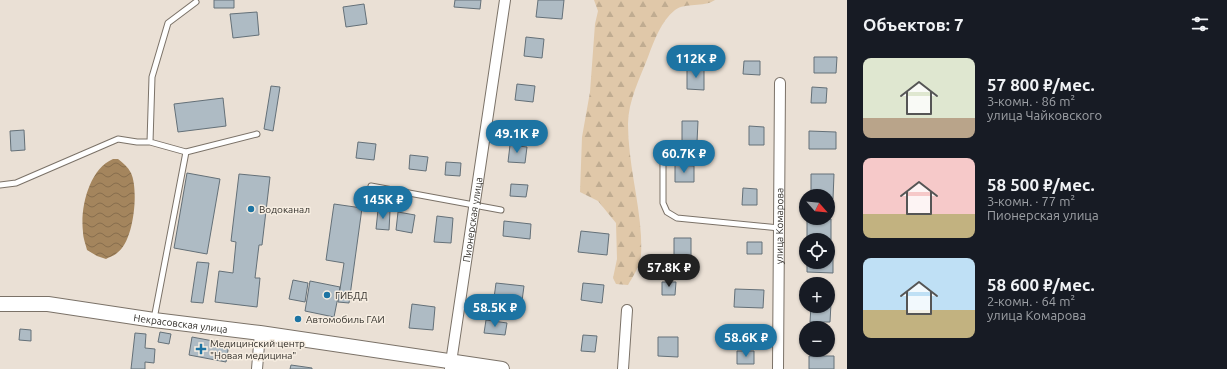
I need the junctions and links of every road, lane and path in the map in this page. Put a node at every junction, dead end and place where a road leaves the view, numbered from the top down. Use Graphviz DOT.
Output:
graph roads {
  1 [pos="506,0"];
  2 [pos="196,2"];
  3 [pos="780,82"];
  4 [pos="257,134"];
  5 [pos="150,142"];
  6 [pos="186,152"];
  7 [pos="663,162"];
  8 [pos="0,185"];
  9 [pos="371,186"];
  10 [pos="474,206"];
  11 [pos="501,210"];
  12 [pos="779,228"];
  13 [pos="0,304"];
  14 [pos="628,310"];
  15 [pos="154,320"];
  16 [pos="260,333"];
  17 [pos="450,366"];
  18 [pos="257,369"];
  19 [pos="502,369"];
  20 [pos="623,369"];
  21 [pos="778,369"];
  1 -- 10 [label="street, Пионерская улица"];
  2 -- 5 [label="lane"];
  3 -- 12 [label="street, улица Комарова"];
  4 -- 6 [label="lane"];
  5 -- 6 [label="lane"];
  5 -- 8 [label="lane"];
  6 -- 15 [label="lane"];
  7 -- 12 [label="lane"];
  9 -- 10 [label="lane"];
  10 -- 11 [label="lane"];
  10 -- 17 [label="street, Пионерская улица"];
  12 -- 21 [label="street, улица Комарова"];
  13 -- 15 [label="street, Некрасовская улица"];
  14 -- 20 [label="street"];
  15 -- 16 [label="street, Некрасовская улица"];
  16 -- 17 [label="street, Некрасовская улица"];
  16 -- 18 [label="street"];
  17 -- 19 [label="street, Некрасовская улица"];
}
